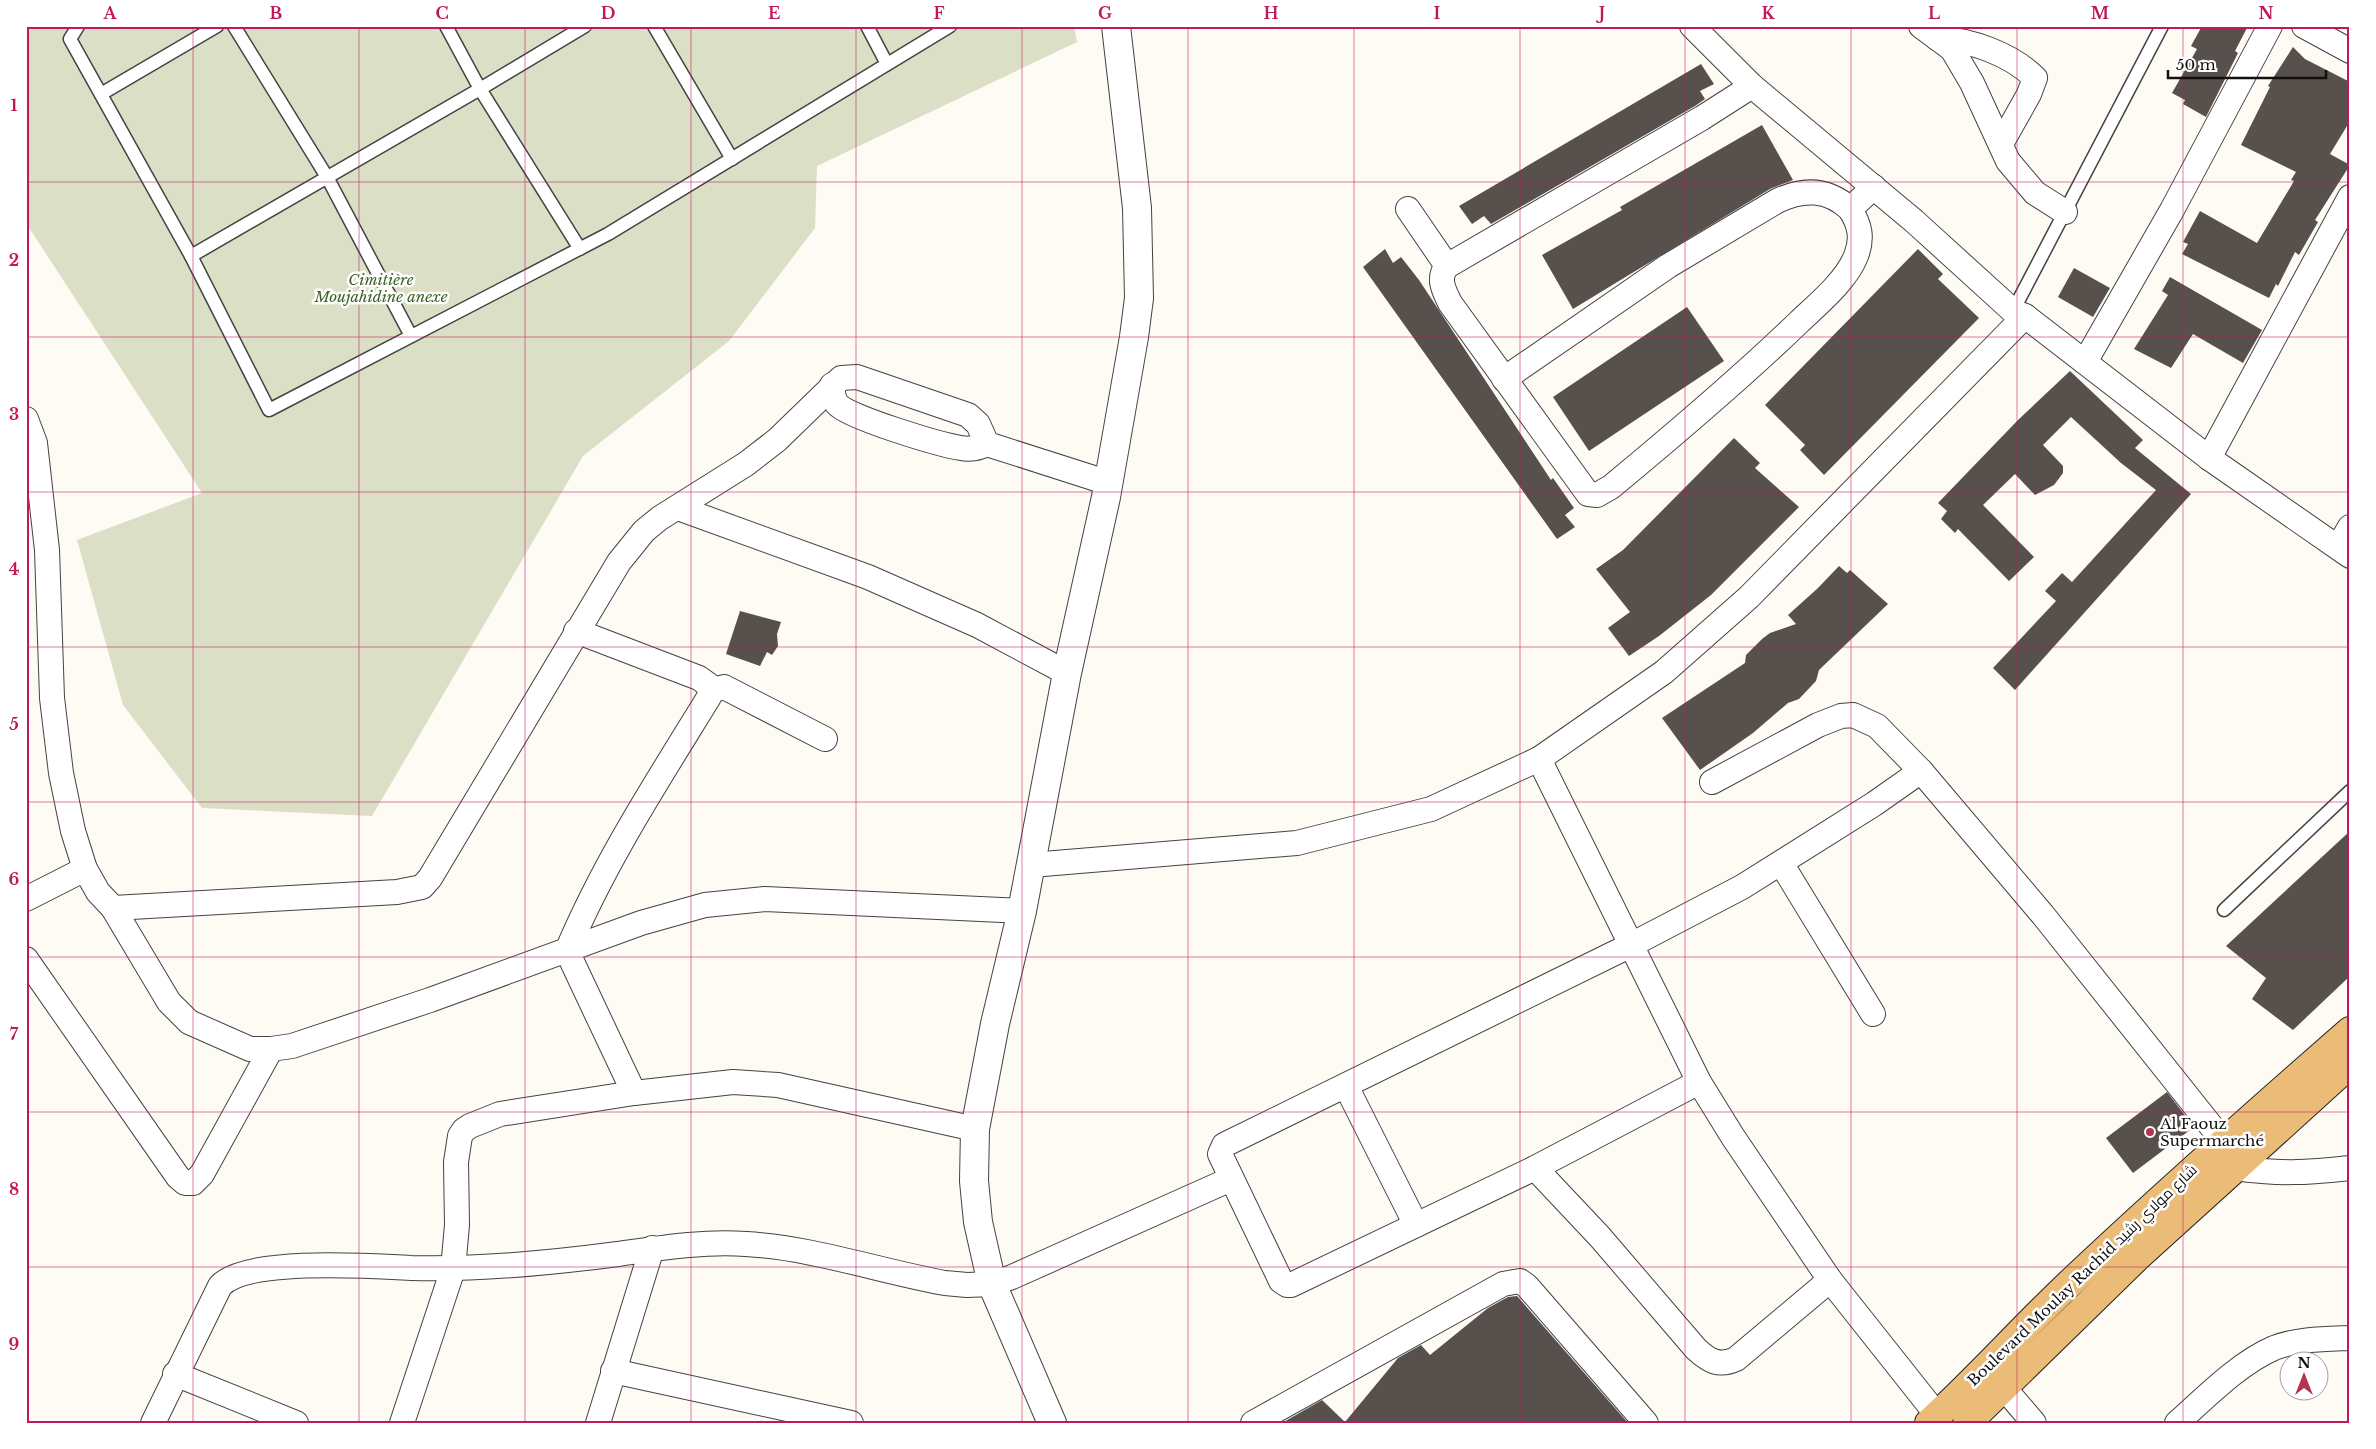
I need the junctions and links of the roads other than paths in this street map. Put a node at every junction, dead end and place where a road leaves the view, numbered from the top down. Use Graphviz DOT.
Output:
graph roads {
  1 [pos="78,26"];
  2 [pos="218,26"];
  3 [pos="234,26"];
  4 [pos="446,26"];
  5 [pos="585,26"];
  6 [pos="654,26"];
  7 [pos="867,26"];
  8 [pos="950,26"];
  9 [pos="1116,26"];
  10 [pos="1692,26"];
  11 [pos="2162,26"];
  12 [pos="2270,26"];
  13 [pos="2304,26"];
  14 [pos="1929,32"];
  15 [pos="2350,51"];
  16 [pos="887,64"];
  17 [pos="1752,86"];
  18 [pos="480,89"];
  19 [pos="101,94"];
  20 [pos="2001,144"];
  21 [pos="732,159"];
  22 [pos="327,177"];
  23 [pos="1874,187"];
  24 [pos="2350,197"];
  25 [pos="1408,209"];
  26 [pos="1850,209"];
  27 [pos="2064,212"];
  28 [pos="580,249"];
  29 [pos="191,256"];
  30 [pos="1446,266"];
  31 [pos="2019,314"];
  32 [pos="411,336"];
  33 [pos="2085,362"];
  34 [pos="1504,379"];
  35 [pos="832,386"];
  36 [pos="26,419"];
  37 [pos="987,444"];
  38 [pos="31,446"];
  39 [pos="2210,458"];
  40 [pos="1109,483"];
  41 [pos="678,508"];
  42 [pos="2350,526"];
  43 [pos="2344,552"];
  44 [pos="576,630"];
  45 [pos="1067,673"];
  46 [pos="710,692"];
  47 [pos="825,739"];
  48 [pos="1539,759"];
  49 [pos="1921,770"];
  50 [pos="1712,782"];
  51 [pos="2350,791"];
  52 [pos="1781,864"];
  53 [pos="1031,865"];
  54 [pos="85,869"];
  55 [pos="26,899"];
  56 [pos="113,908"];
  57 [pos="2224,910"];
  58 [pos="1022,911"];
  59 [pos="1631,945"];
  60 [pos="567,951"];
  61 [pos="26,959"];
  62 [pos="1873,1014"];
  63 [pos="2350,1031"];
  64 [pos="271,1049"];
  65 [pos="2350,1064"];
  66 [pos="1699,1082"];
  67 [pos="1346,1086"];
  68 [pos="634,1093"];
  69 [pos="975,1129"];
  70 [pos="2223,1141"];
  71 [pos="1535,1168"];
  72 [pos="2234,1168"];
  73 [pos="2350,1168"];
  74 [pos="1231,1178"];
  75 [pos="1416,1225"];
  76 [pos="652,1248"];
  77 [pos="453,1269"];
  78 [pos="1830,1280"];
  79 [pos="992,1284"];
  80 [pos="2350,1338"];
  81 [pos="614,1371"];
  82 [pos="175,1374"];
  83 [pos="2004,1388"];
  84 [pos="1933,1419"];
  85 [pos="153,1423"];
  86 [pos="296,1423"];
  87 [pos="402,1423"];
  88 [pos="598,1423"];
  89 [pos="852,1423"];
  90 [pos="1052,1423"];
  91 [pos="1253,1423"];
  92 [pos="1646,1423"];
  93 [pos="1967,1423"];
  94 [pos="2034,1423"];
  95 [pos="2177,1423"];
  1 -- 19 [label="lane"];
  2 -- 19 [label="lane"];
  3 -- 22 [label="lane"];
  4 -- 18 [label="lane"];
  5 -- 18 [label="lane"];
  6 -- 21 [label="lane"];
  7 -- 16 [label="lane"];
  8 -- 16 [label="lane"];
  9 -- 40 [label="street"];
  10 -- 17 [label="street"];
  11 -- 27 [label="lane"];
  12 -- 33 [label="street"];
  13 -- 15 [label="street"];
  14 -- 20 [label="street"];
  14 -- 20 [label="street"];
  16 -- 21 [label="lane"];
  17 -- 23 [label="street"];
  17 -- 30 [label="street"];
  18 -- 22 [label="lane"];
  18 -- 28 [label="lane"];
  19 -- 29 [label="lane"];
  20 -- 27 [label="street"];
  21 -- 28 [label="lane"];
  22 -- 29 [label="lane"];
  22 -- 32 [label="lane"];
  23 -- 26 [label="street"];
  23 -- 31 [label="street"];
  24 -- 39 [label="street"];
  25 -- 30 [label="street"];
  26 -- 34 [label="street"];
  26 -- 34 [label="street"];
  27 -- 31 [label="lane"];
  28 -- 32 [label="lane"];
  29 -- 32 [label="lane"];
  30 -- 34 [label="street"];
  31 -- 33 [label="street"];
  31 -- 48 [label="street"];
  33 -- 39 [label="street"];
  35 -- 37 [label="street"];
  35 -- 37 [label="street"];
  35 -- 41 [label="street"];
  36 -- 38 [label="street"];
  37 -- 40 [label="street"];
  38 -- 54 [label="street"];
  39 -- 43 [label="street"];
  40 -- 45 [label="street"];
  41 -- 44 [label="street"];
  41 -- 45 [label="street"];
  42 -- 43 [label="street"];
  44 -- 46 [label="street"];
  44 -- 56 [label="street"];
  45 -- 53 [label="street"];
  46 -- 47 [label="street"];
  46 -- 60 [label="street"];
  48 -- 53 [label="street"];
  48 -- 59 [label="street"];
  49 -- 50 [label="street"];
  49 -- 52 [label="street"];
  49 -- 70 [label="street"];
  51 -- 57 [label="lane"];
  52 -- 59 [label="street"];
  52 -- 62 [label="street"];
  53 -- 58 [label="street"];
  54 -- 55 [label="street"];
  54 -- 56 [label="street"];
  56 -- 64 [label="street"];
  58 -- 60 [label="street"];
  58 -- 69 [label="street"];
  59 -- 66 [label="street"];
  59 -- 67 [label="street"];
  60 -- 64 [label="street"];
  60 -- 68 [label="street"];
  61 -- 64 [label="street"];
  63 -- 70 [label="main road, Boulevard Moulay Rachid شارع مولاي رشيد"];
  65 -- 72 [label="main road, Boulevard Moulay Rachid شارع مولاي رشيد"];
  66 -- 71 [label="street"];
  66 -- 78 [label="street"];
  67 -- 74 [label="street"];
  67 -- 75 [label="street"];
  68 -- 69 [label="street"];
  68 -- 77 [label="street"];
  69 -- 79 [label="street"];
  70 -- 84 [label="main road, Boulevard Moulay Rachid شارع مولاي رشيد"];
  71 -- 75 [label="street"];
  71 -- 78 [label="street"];
  72 -- 73 [label="street"];
  72 -- 83 [label="main road, Boulevard Moulay Rachid شارع مولاي رشيد"];
  74 -- 75 [label="street"];
  74 -- 79 [label="street"];
  76 -- 77 [label="street"];
  76 -- 79 [label="street"];
  76 -- 81 [label="street"];
  77 -- 82 [label="street"];
  77 -- 87 [label="street"];
  78 -- 84 [label="street"];
  79 -- 90 [label="street"];
  80 -- 95 [label="street"];
  81 -- 88 [label="street"];
  81 -- 89 [label="street"];
  82 -- 85 [label="street"];
  82 -- 86 [label="street"];
  83 -- 93 [label="main road, Boulevard Moulay Rachid شارع مولاي رشيد"];
  83 -- 94 [label="street"];
  91 -- 92 [label="street"];
}
